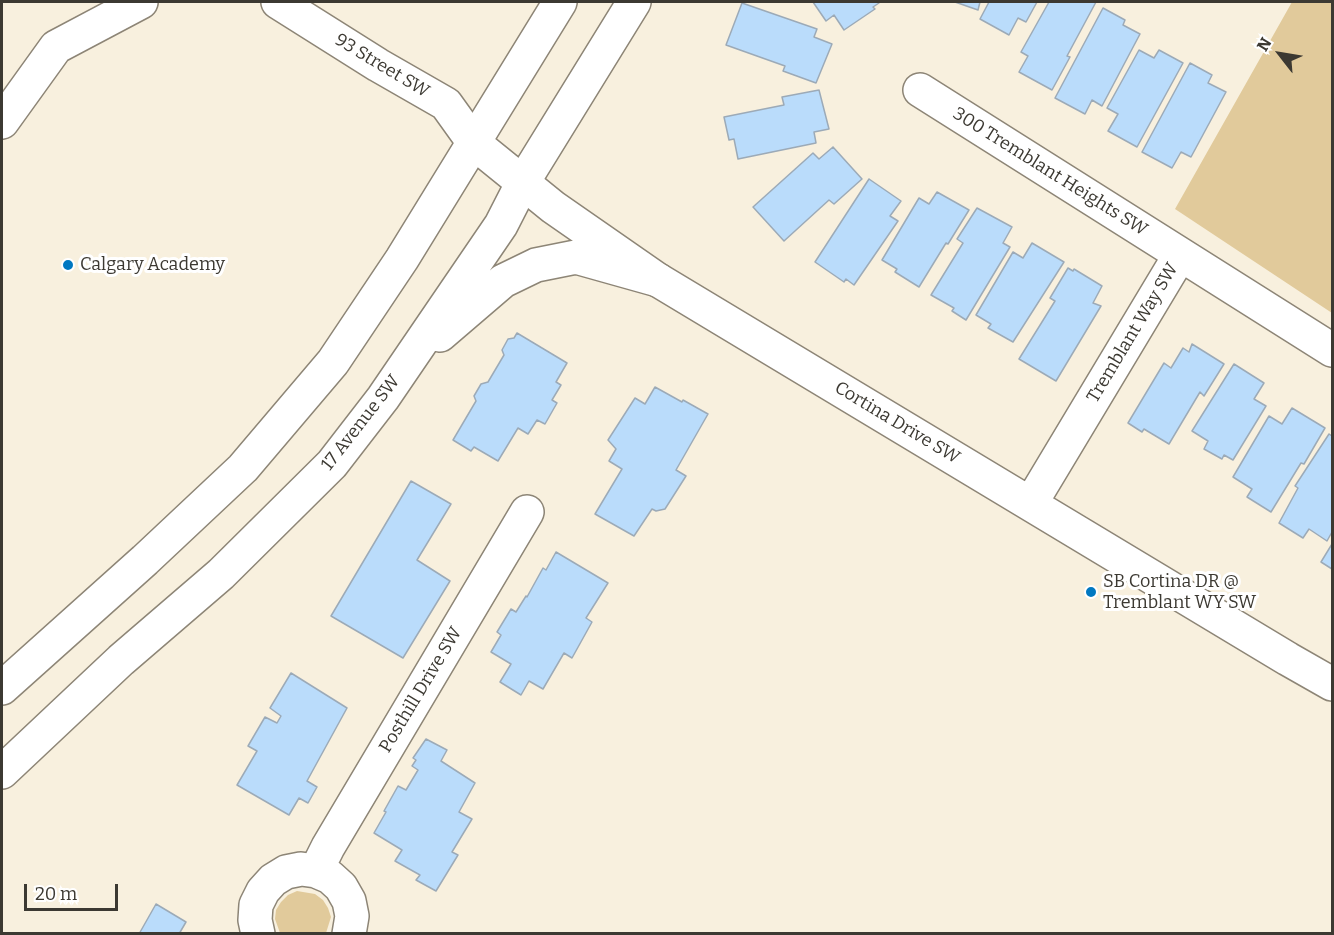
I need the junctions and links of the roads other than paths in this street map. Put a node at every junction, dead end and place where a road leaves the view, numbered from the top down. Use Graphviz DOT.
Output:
graph roads {
  1 [pos="141,2"];
  2 [pos="278,2"];
  3 [pos="560,2"];
  4 [pos="634,2"];
  5 [pos="920,90"];
  6 [pos="2,122"];
  7 [pos="474,143"];
  8 [pos="523,182"];
  9 [pos="1180,255"];
  10 [pos="658,280"];
  11 [pos="1332,350"];
  12 [pos="383,398"];
  13 [pos="1030,503"];
  14 [pos="528,512"];
  15 [pos="1332,684"];
  16 [pos="2,688"];
  17 [pos="2,772"];
  18 [pos="316,871"];
  19 [pos="258,933"];
  20 [pos="349,933"];
  1 -- 6 [label="street"];
  2 -- 7 [label="street, 93 Street SW"];
  3 -- 7 [label="street"];
  4 -- 8 [label="street, 17 Avenue SW"];
  5 -- 9 [label="street, 300 Tremblant Heights SW"];
  7 -- 8 [label="street, Cortina Drive SW"];
  7 -- 16 [label="street"];
  8 -- 10 [label="street, Cortina Drive SW"];
  8 -- 12 [label="street, 17 Avenue SW"];
  9 -- 11 [label="street, Tremblant Way SW"];
  9 -- 13 [label="street, Tremblant Way SW"];
  10 -- 12 [label="street"];
  10 -- 13 [label="street, Cortina Drive SW"];
  12 -- 17 [label="street, 17 Avenue SW"];
  13 -- 15 [label="street, Cortina Drive SW"];
  14 -- 18 [label="street, Posthill Drive SW"];
  18 -- 19 [label="street"];
  18 -- 20 [label="street"];
}
